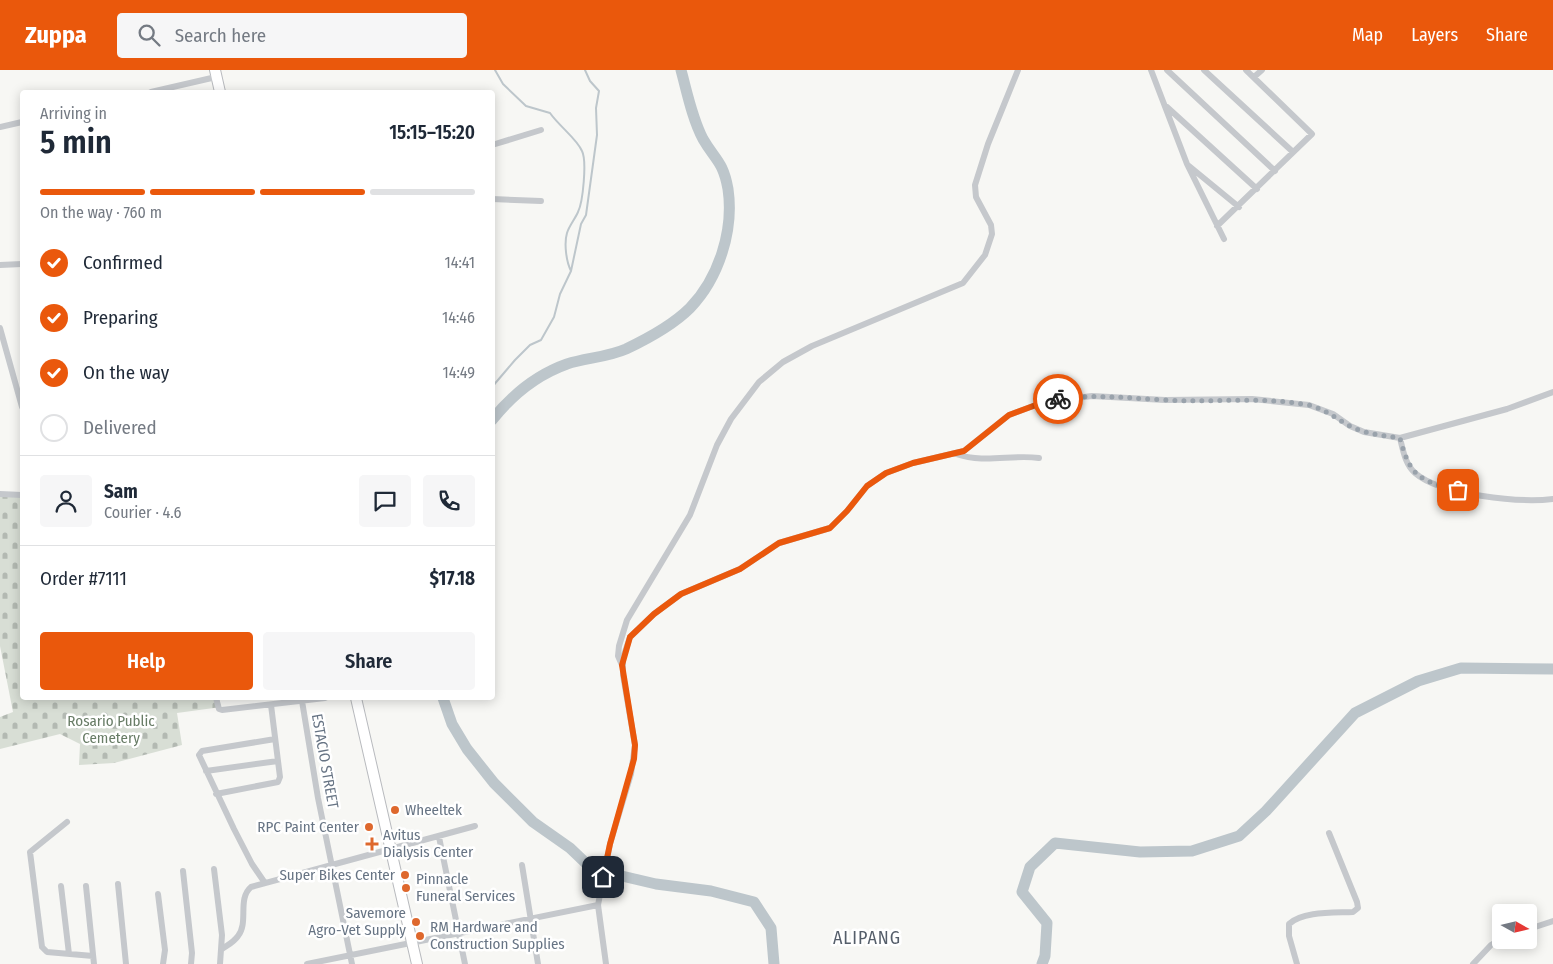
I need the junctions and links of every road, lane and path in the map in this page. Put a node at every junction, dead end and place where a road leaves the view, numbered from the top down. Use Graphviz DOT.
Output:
graph roads {
  1 [pos="1018,70"];
  2 [pos="1167,70"];
  3 [pos="1204,70"];
  4 [pos="1246,70"];
  5 [pos="1262,70"];
  6 [pos="1152,71"];
  7 [pos="216,73"];
  8 [pos="1254,77"];
  9 [pos="158,90"];
  10 [pos="220,90"];
  11 [pos="1164,105"];
  12 [pos="20,122"];
  13 [pos="0,126"];
  14 [pos="540,130"];
  15 [pos="495,144"];
  16 [pos="1293,152"];
  17 [pos="1187,164"];
  18 [pos="1275,171"];
  19 [pos="1257,189"];
  20 [pos="495,199"];
  21 [pos="541,201"];
  22 [pos="1239,207"];
  23 [pos="1217,226"];
  24 [pos="1224,239"];
  25 [pos="20,264"];
  26 [pos="0,265"];
  27 [pos="0,328"];
  28 [pos="1553,392"];
  29 [pos="20,401"];
  30 [pos="1400,438"];
  31 [pos="956,453"];
  32 [pos="1039,458"];
  33 [pos="0,494"];
  34 [pos="20,495"];
  35 [pos="1553,499"];
  36 [pos="622,665"];
  37 [pos="217,700"];
  38 [pos="310,700"];
  39 [pos="356,700"];
  40 [pos="302,701"];
  41 [pos="271,706"];
  42 [pos="275,739"];
  43 [pos="278,761"];
  44 [pos="206,772"];
  45 [pos="216,794"];
  46 [pos="67,822"];
  47 [pos="475,826"];
  48 [pos="1329,833"];
  49 [pos="439,837"];
  50 [pos="390,848"];
  51 [pos="331,865"];
  52 [pos="522,866"];
  53 [pos="214,869"];
  54 [pos="183,871"];
  55 [pos="266,883"];
  56 [pos="118,884"];
  57 [pos="61,886"];
  58 [pos="86,886"];
  59 [pos="158,894"];
  60 [pos="598,904"];
  61 [pos="531,918"];
  62 [pos="1553,921"];
  63 [pos="1538,926"];
  64 [pos="458,933"];
  65 [pos="413,943"];
  66 [pos="1492,944"];
  67 [pos="222,949"];
  68 [pos="69,954"];
  69 [pos="93,956"];
  70 [pos="351,956"];
  71 [pos="94,964"];
  72 [pos="126,964"];
  73 [pos="163,964"];
  74 [pos="191,964"];
  75 [pos="220,964"];
  76 [pos="307,964"];
  77 [pos="352,964"];
  78 [pos="417,964"];
  79 [pos="465,964"];
  80 [pos="538,964"];
  81 [pos="606,964"];
  82 [pos="1297,964"];
  83 [pos="1473,964"];
  1 -- 36 [label="street"];
  2 -- 18 [label="street"];
  3 -- 16 [label="street"];
  4 -- 8 [label="street"];
  5 -- 8 [label="street"];
  6 -- 11 [label="street"];
  7 -- 9 [label="street"];
  7 -- 10 [label="highway"];
  8 -- 16 [label="street"];
  11 -- 17 [label="street"];
  11 -- 19 [label="street"];
  12 -- 13 [label="street"];
  14 -- 15 [label="street"];
  16 -- 18 [label="street"];
  17 -- 22 [label="street"];
  17 -- 23 [label="street"];
  18 -- 19 [label="street"];
  19 -- 22 [label="street"];
  20 -- 21 [label="street"];
  22 -- 23 [label="street"];
  23 -- 24 [label="street"];
  25 -- 26 [label="street"];
  27 -- 29 [label="street"];
  28 -- 30 [label="street"];
  30 -- 31 [label="street"];
  30 -- 35 [label="street"];
  31 -- 32 [label="street"];
  31 -- 36 [label="street"];
  33 -- 34 [label="street"];
  36 -- 60 [label="street"];
  37 -- 41 [label="street"];
  38 -- 40 [label="street, ESTACIO STREET"];
  39 -- 50 [label="highway"];
  40 -- 41 [label="street"];
  40 -- 51 [label="street, ESTACIO STREET"];
  41 -- 42 [label="street"];
  42 -- 43 [label="street"];
  42 -- 44 [label="street"];
  43 -- 44 [label="street"];
  43 -- 45 [label="street"];
  44 -- 45 [label="street"];
  45 -- 55 [label="street"];
  46 -- 68 [label="street"];
  47 -- 49 [label="street"];
  48 -- 82 [label="street"];
  49 -- 50 [label="street"];
  49 -- 64 [label="street"];
  50 -- 51 [label="street"];
  50 -- 65 [label="highway"];
  51 -- 55 [label="street"];
  51 -- 70 [label="street, ESTACIO STREET"];
  52 -- 61 [label="street"];
  53 -- 67 [label="street"];
  54 -- 74 [label="street"];
  55 -- 67 [label="street"];
  56 -- 72 [label="street"];
  57 -- 68 [label="street"];
  58 -- 69 [label="street"];
  59 -- 73 [label="street"];
  60 -- 61 [label="street"];
  60 -- 81 [label="street"];
  61 -- 64 [label="street"];
  61 -- 80 [label="street"];
  62 -- 63 [label="street"];
  64 -- 65 [label="street"];
  64 -- 79 [label="street"];
  65 -- 70 [label="street"];
  65 -- 78 [label="highway"];
  66 -- 83 [label="street"];
  67 -- 75 [label="street"];
  68 -- 69 [label="street"];
  69 -- 71 [label="street"];
  70 -- 76 [label="street"];
  70 -- 77 [label="street, ESTACIO STREET"];
}
